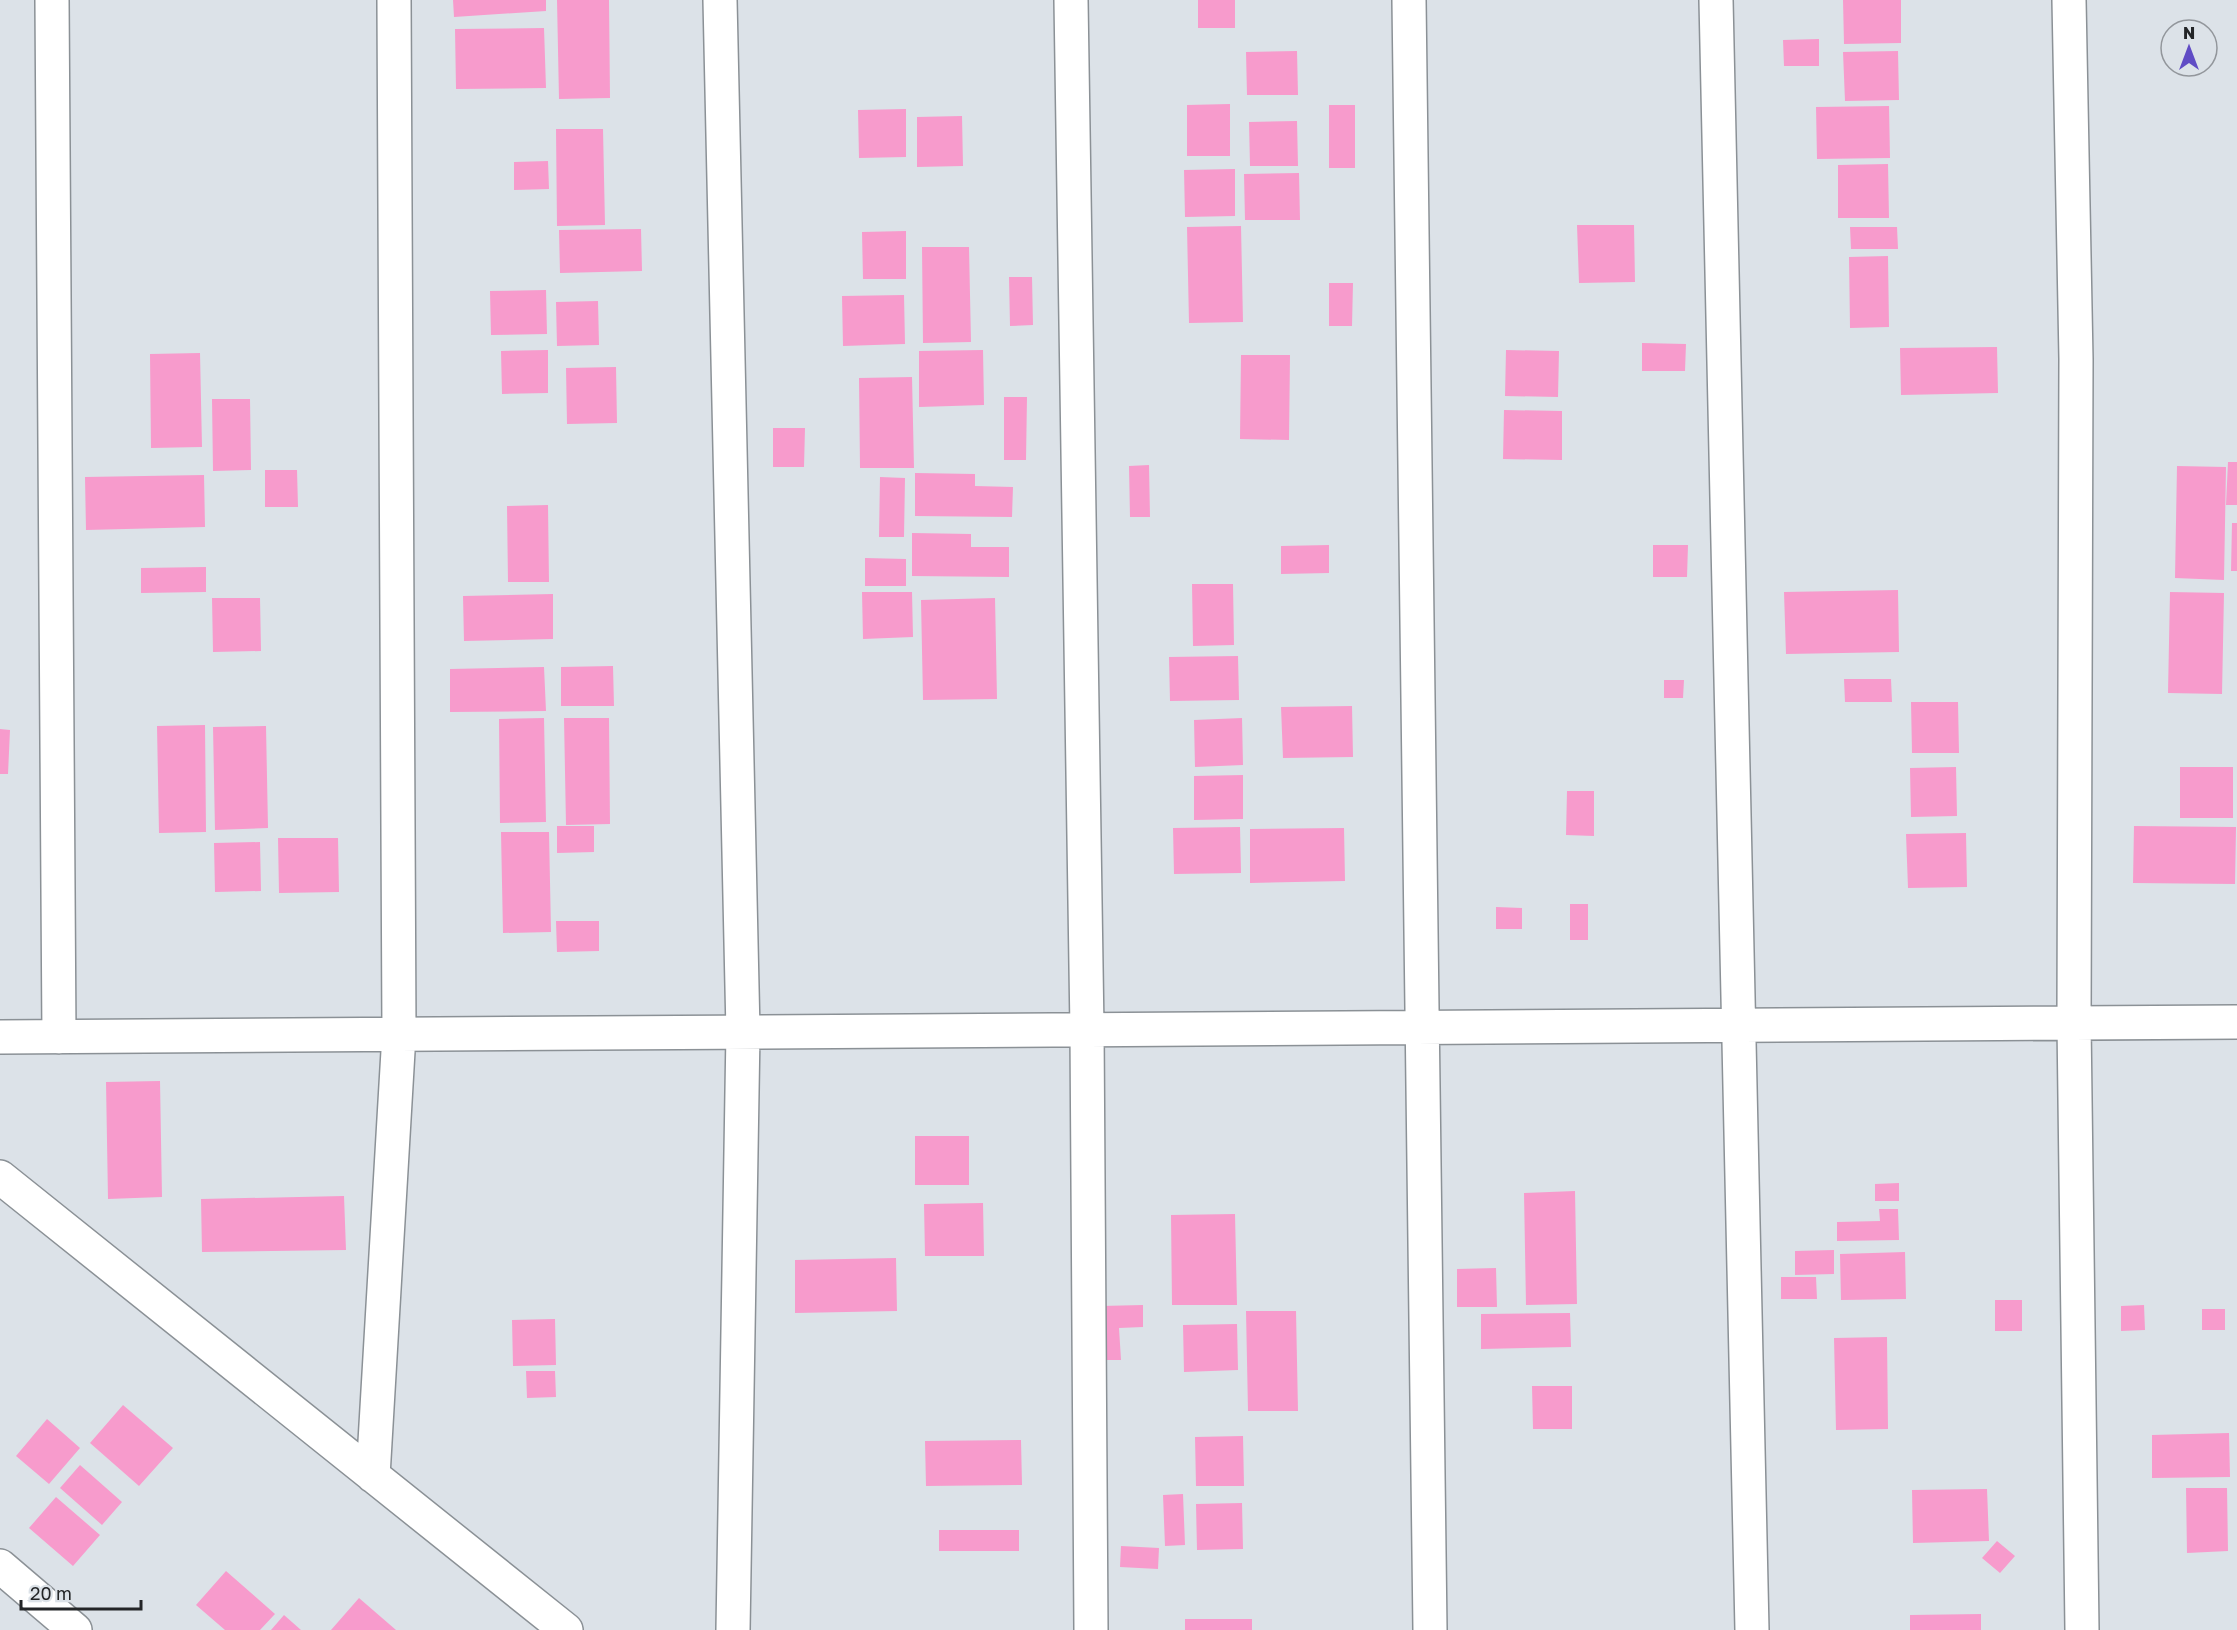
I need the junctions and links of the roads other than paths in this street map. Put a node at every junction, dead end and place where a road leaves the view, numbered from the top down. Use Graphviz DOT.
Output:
graph roads {
  1 [pos="52,0"];
  2 [pos="394,0"];
  3 [pos="720,0"];
  4 [pos="1071,0"];
  5 [pos="1409,0"];
  6 [pos="1716,0"];
  7 [pos="2069,0"];
  8 [pos="2237,1022"];
  9 [pos="2074,1023"];
  10 [pos="1738,1025"];
  11 [pos="1422,1027"];
  12 [pos="1087,1030"];
  13 [pos="743,1032"];
  14 [pos="399,1034"];
  15 [pos="0,1037"];
  16 [pos="59,1037"];
  17 [pos="0,1177"];
  18 [pos="373,1476"];
  19 [pos="4,1578"];
  20 [pos="75,1630"];
  21 [pos="566,1630"];
  22 [pos="733,1630"];
  23 [pos="1091,1630"];
  24 [pos="1430,1630"];
  25 [pos="1752,1630"];
  26 [pos="2082,1630"];
  1 -- 16 [label="street"];
  2 -- 14 [label="street"];
  3 -- 13 [label="street"];
  4 -- 12 [label="street"];
  5 -- 11 [label="street"];
  6 -- 10 [label="street"];
  7 -- 9 [label="street"];
  8 -- 9 [label="street"];
  9 -- 10 [label="street"];
  9 -- 26 [label="street"];
  10 -- 11 [label="street"];
  10 -- 25 [label="street"];
  11 -- 12 [label="street"];
  11 -- 24 [label="street"];
  12 -- 13 [label="street"];
  12 -- 23 [label="street"];
  13 -- 14 [label="street"];
  13 -- 22 [label="street"];
  14 -- 16 [label="street"];
  14 -- 18 [label="street"];
  15 -- 16 [label="street"];
  17 -- 18 [label="street"];
  18 -- 21 [label="street"];
  19 -- 20 [label="street"];
}
